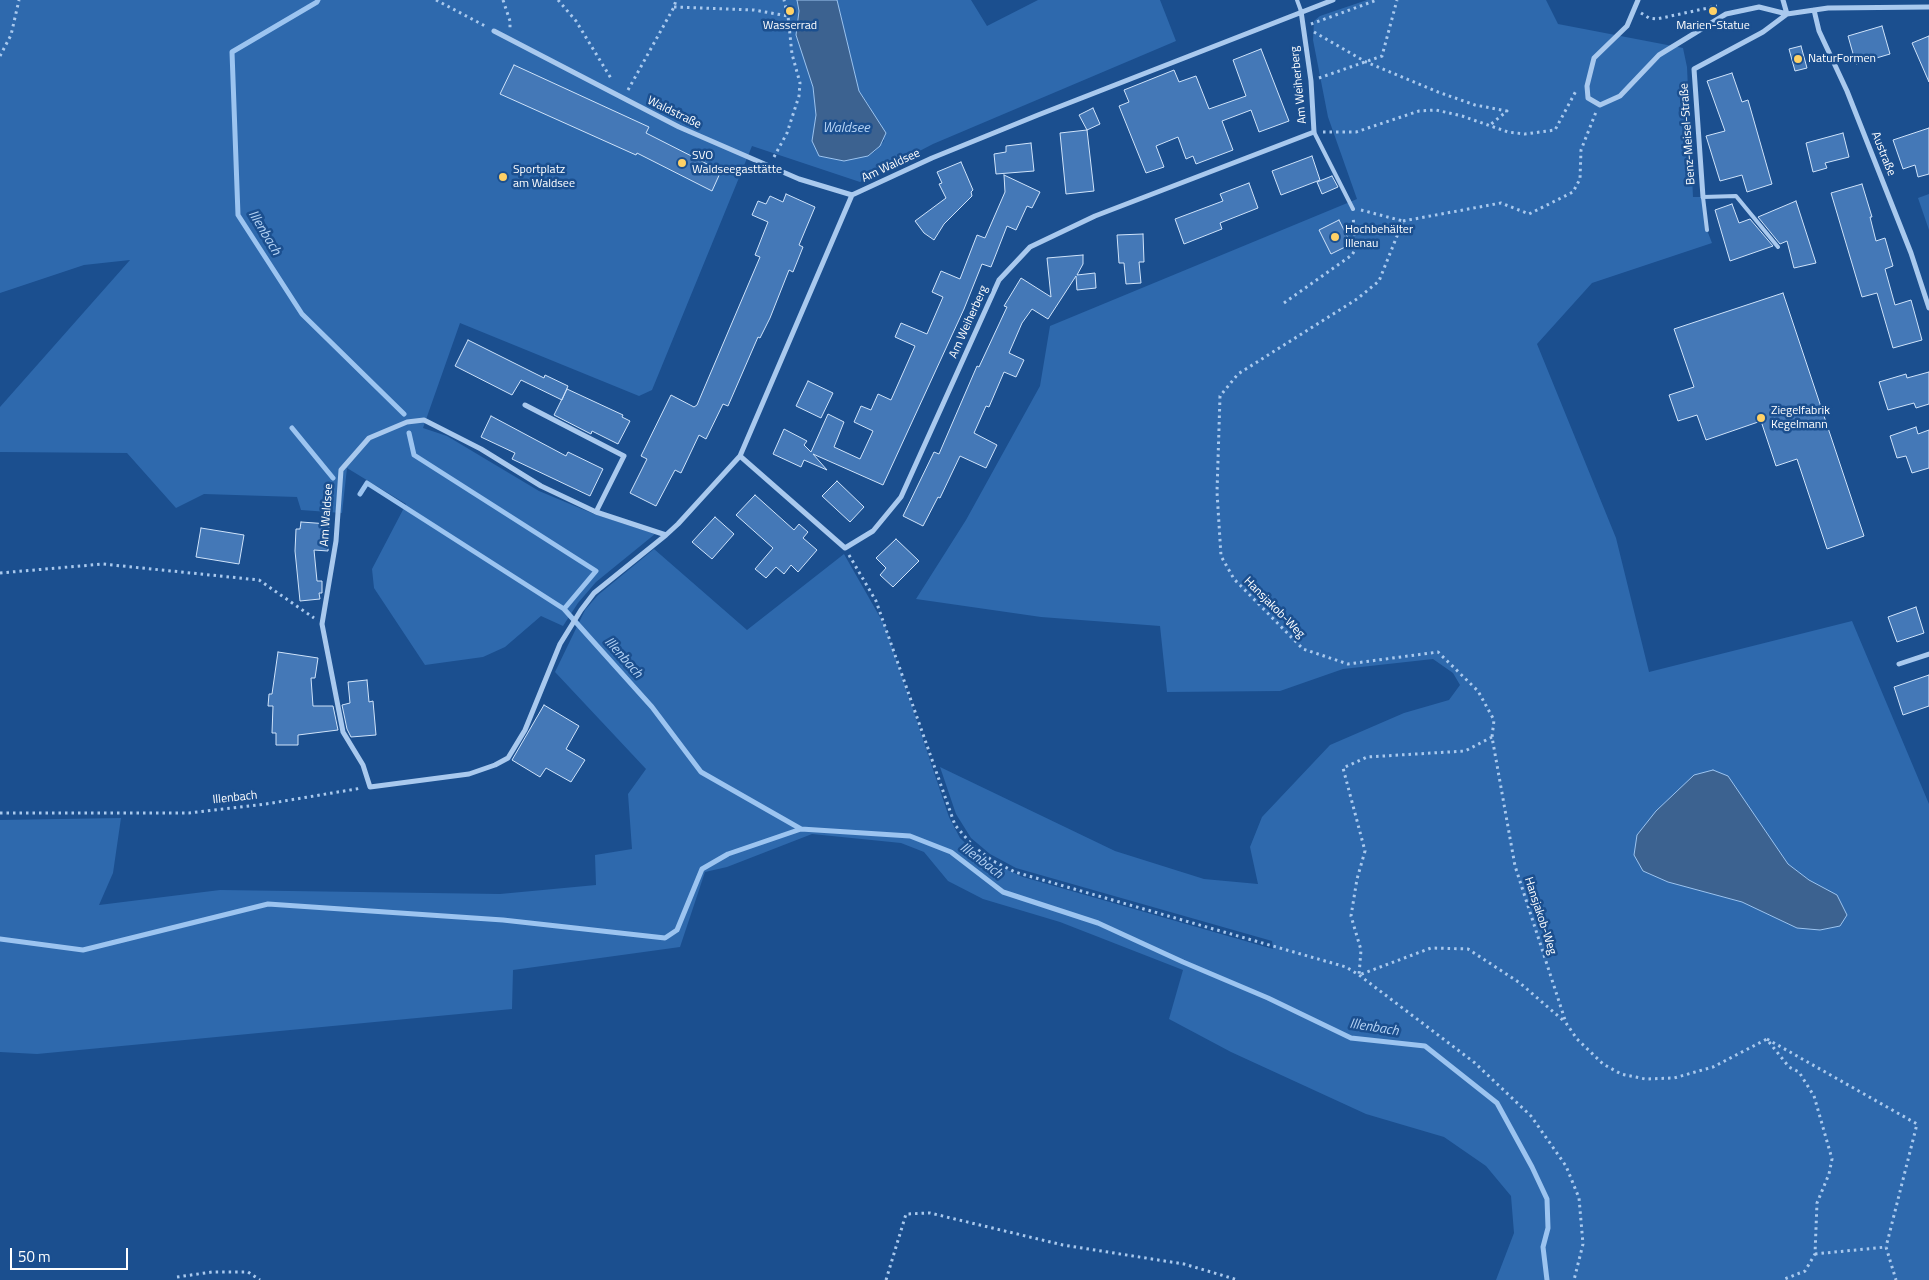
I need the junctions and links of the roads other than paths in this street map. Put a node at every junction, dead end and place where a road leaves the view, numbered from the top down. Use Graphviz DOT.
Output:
graph roads {
  1 [pos="1297,0"];
  2 [pos="1333,0"];
  3 [pos="1638,0"];
  4 [pos="1783,0"];
  5 [pos="1929,7"];
  6 [pos="1814,10"];
  7 [pos="1301,11"];
  8 [pos="1787,14"];
  9 [pos="494,31"];
  10 [pos="1314,132"];
  11 [pos="852,195"];
  12 [pos="1703,197"];
  13 [pos="1353,208"];
  14 [pos="1707,230"];
  15 [pos="1778,247"];
  16 [pos="1929,308"];
  17 [pos="525,405"];
  18 [pos="740,456"];
  19 [pos="596,512"];
  20 [pos="666,535"];
  21 [pos="1929,654"];
  22 [pos="1898,664"];
  1 -- 7 [label="lane"];
  2 -- 7 [label="street, Am Waldsee"];
  3 -- 8 [label="street"];
  4 -- 8 [label="street"];
  5 -- 6 [label="street, Benz-Meisel-Straße"];
  6 -- 8 [label="street, Benz-Meisel-Straße"];
  6 -- 16 [label="street, Austraße"];
  7 -- 10 [label="street, Am Weiherberg"];
  7 -- 11 [label="street, Am Waldsee"];
  8 -- 12 [label="street, Benz-Meisel-Straße"];
  9 -- 11 [label="street, Waldstraße"];
  10 -- 13 [label="lane"];
  10 -- 18 [label="street, Am Weiherberg"];
  11 -- 18 [label="street, Am Waldsee"];
  12 -- 14 [label="lane"];
  12 -- 15 [label="lane, Benz-Meisel-Straße"];
  17 -- 19 [label="street"];
  18 -- 20 [label="street, Am Waldsee"];
  19 -- 20 [label="street, Am Waldsee"];
  19 -- 20 [label="street, Am Waldsee"];
  21 -- 22 [label="street"];
}
